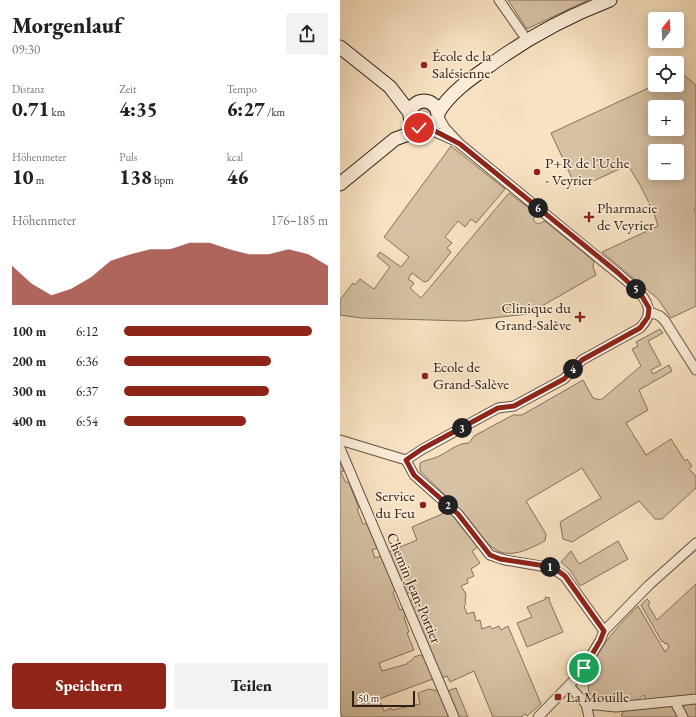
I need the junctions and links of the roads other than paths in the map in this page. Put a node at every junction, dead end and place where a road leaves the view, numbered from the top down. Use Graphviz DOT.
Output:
graph roads {
  1 [pos="499,0"];
  2 [pos="610,0"];
  3 [pos="527,40"];
  4 [pos="340,47"];
  5 [pos="462,85"];
  6 [pos="390,87"];
  7 [pos="423,101"];
  8 [pos="410,115"];
  9 [pos="438,115"];
  10 [pos="425,128"];
  11 [pos="395,139"];
  12 [pos="460,144"];
  13 [pos="340,184"];
  14 [pos="650,312"];
  15 [pos="696,370"];
  16 [pos="340,443"];
  17 [pos="406,460"];
  18 [pos="696,543"];
  19 [pos="604,631"];
  20 [pos="569,686"];
  21 [pos="696,699"];
  22 [pos="676,701"];
  23 [pos="586,704"];
  24 [pos="454,717"];
  25 [pos="538,717"];
  26 [pos="589,717"];
  27 [pos="682,717"];
  1 -- 3 [label="street"];
  2 -- 3 [label="street"];
  3 -- 5 [label="street"];
  4 -- 6 [label="street"];
  5 -- 7 [label="street"];
  5 -- 9 [label="street"];
  6 -- 7 [label="street"];
  6 -- 8 [label="street"];
  7 -- 8 [label="street"];
  7 -- 9 [label="street"];
  8 -- 10 [label="street"];
  8 -- 11 [label="street"];
  9 -- 10 [label="street"];
  9 -- 12 [label="street"];
  10 -- 11 [label="street"];
  10 -- 12 [label="street"];
  11 -- 13 [label="street"];
  12 -- 14 [label="street"];
  14 -- 15 [label="street"];
  14 -- 17 [label="street"];
  16 -- 17 [label="street"];
  16 -- 24 [label="street, Chemin Jean-Portier"];
  17 -- 19 [label="street"];
  18 -- 19 [label="street"];
  19 -- 20 [label="street"];
  20 -- 23 [label="street"];
  20 -- 25 [label="street"];
  21 -- 22 [label="street"];
  22 -- 23 [label="street"];
  22 -- 27 [label="street"];
  23 -- 26 [label="street"];
}
